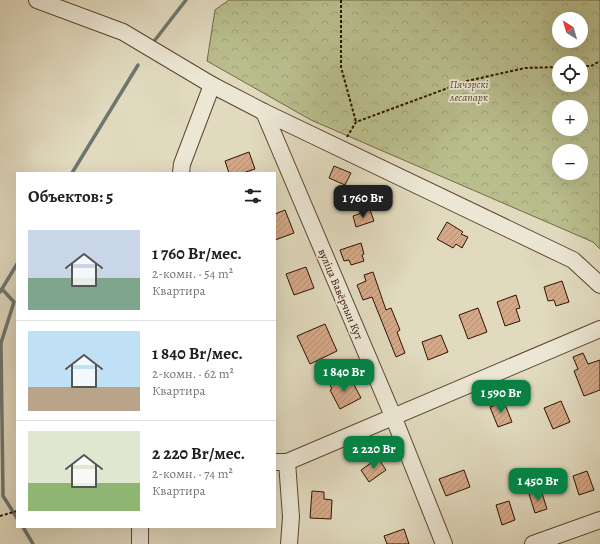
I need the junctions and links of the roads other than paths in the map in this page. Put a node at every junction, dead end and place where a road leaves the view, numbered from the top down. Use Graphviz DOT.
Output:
graph roads {
  1 [pos="37,0"];
  2 [pos="212,85"];
  3 [pos="264,112"];
  4 [pos="181,172"];
  5 [pos="600,285"];
  6 [pos="600,329"];
  7 [pos="393,416"];
  8 [pos="281,462"];
  9 [pos="600,520"];
  10 [pos="140,528"];
  11 [pos="140,544"];
  12 [pos="289,544"];
  13 [pos="444,544"];
  14 [pos="533,544"];
  1 -- 2 [label="street"];
  2 -- 3 [label="street"];
  2 -- 4 [label="street"];
  3 -- 5 [label="street"];
  3 -- 7 [label="street, вуліца Вавёрчын Кут"];
  6 -- 7 [label="street"];
  7 -- 8 [label="street"];
  7 -- 13 [label="street, вуліца Вавёрчын Кут"];
  8 -- 12 [label="street"];
  9 -- 14 [label="street"];
  10 -- 11 [label="street"];
}
